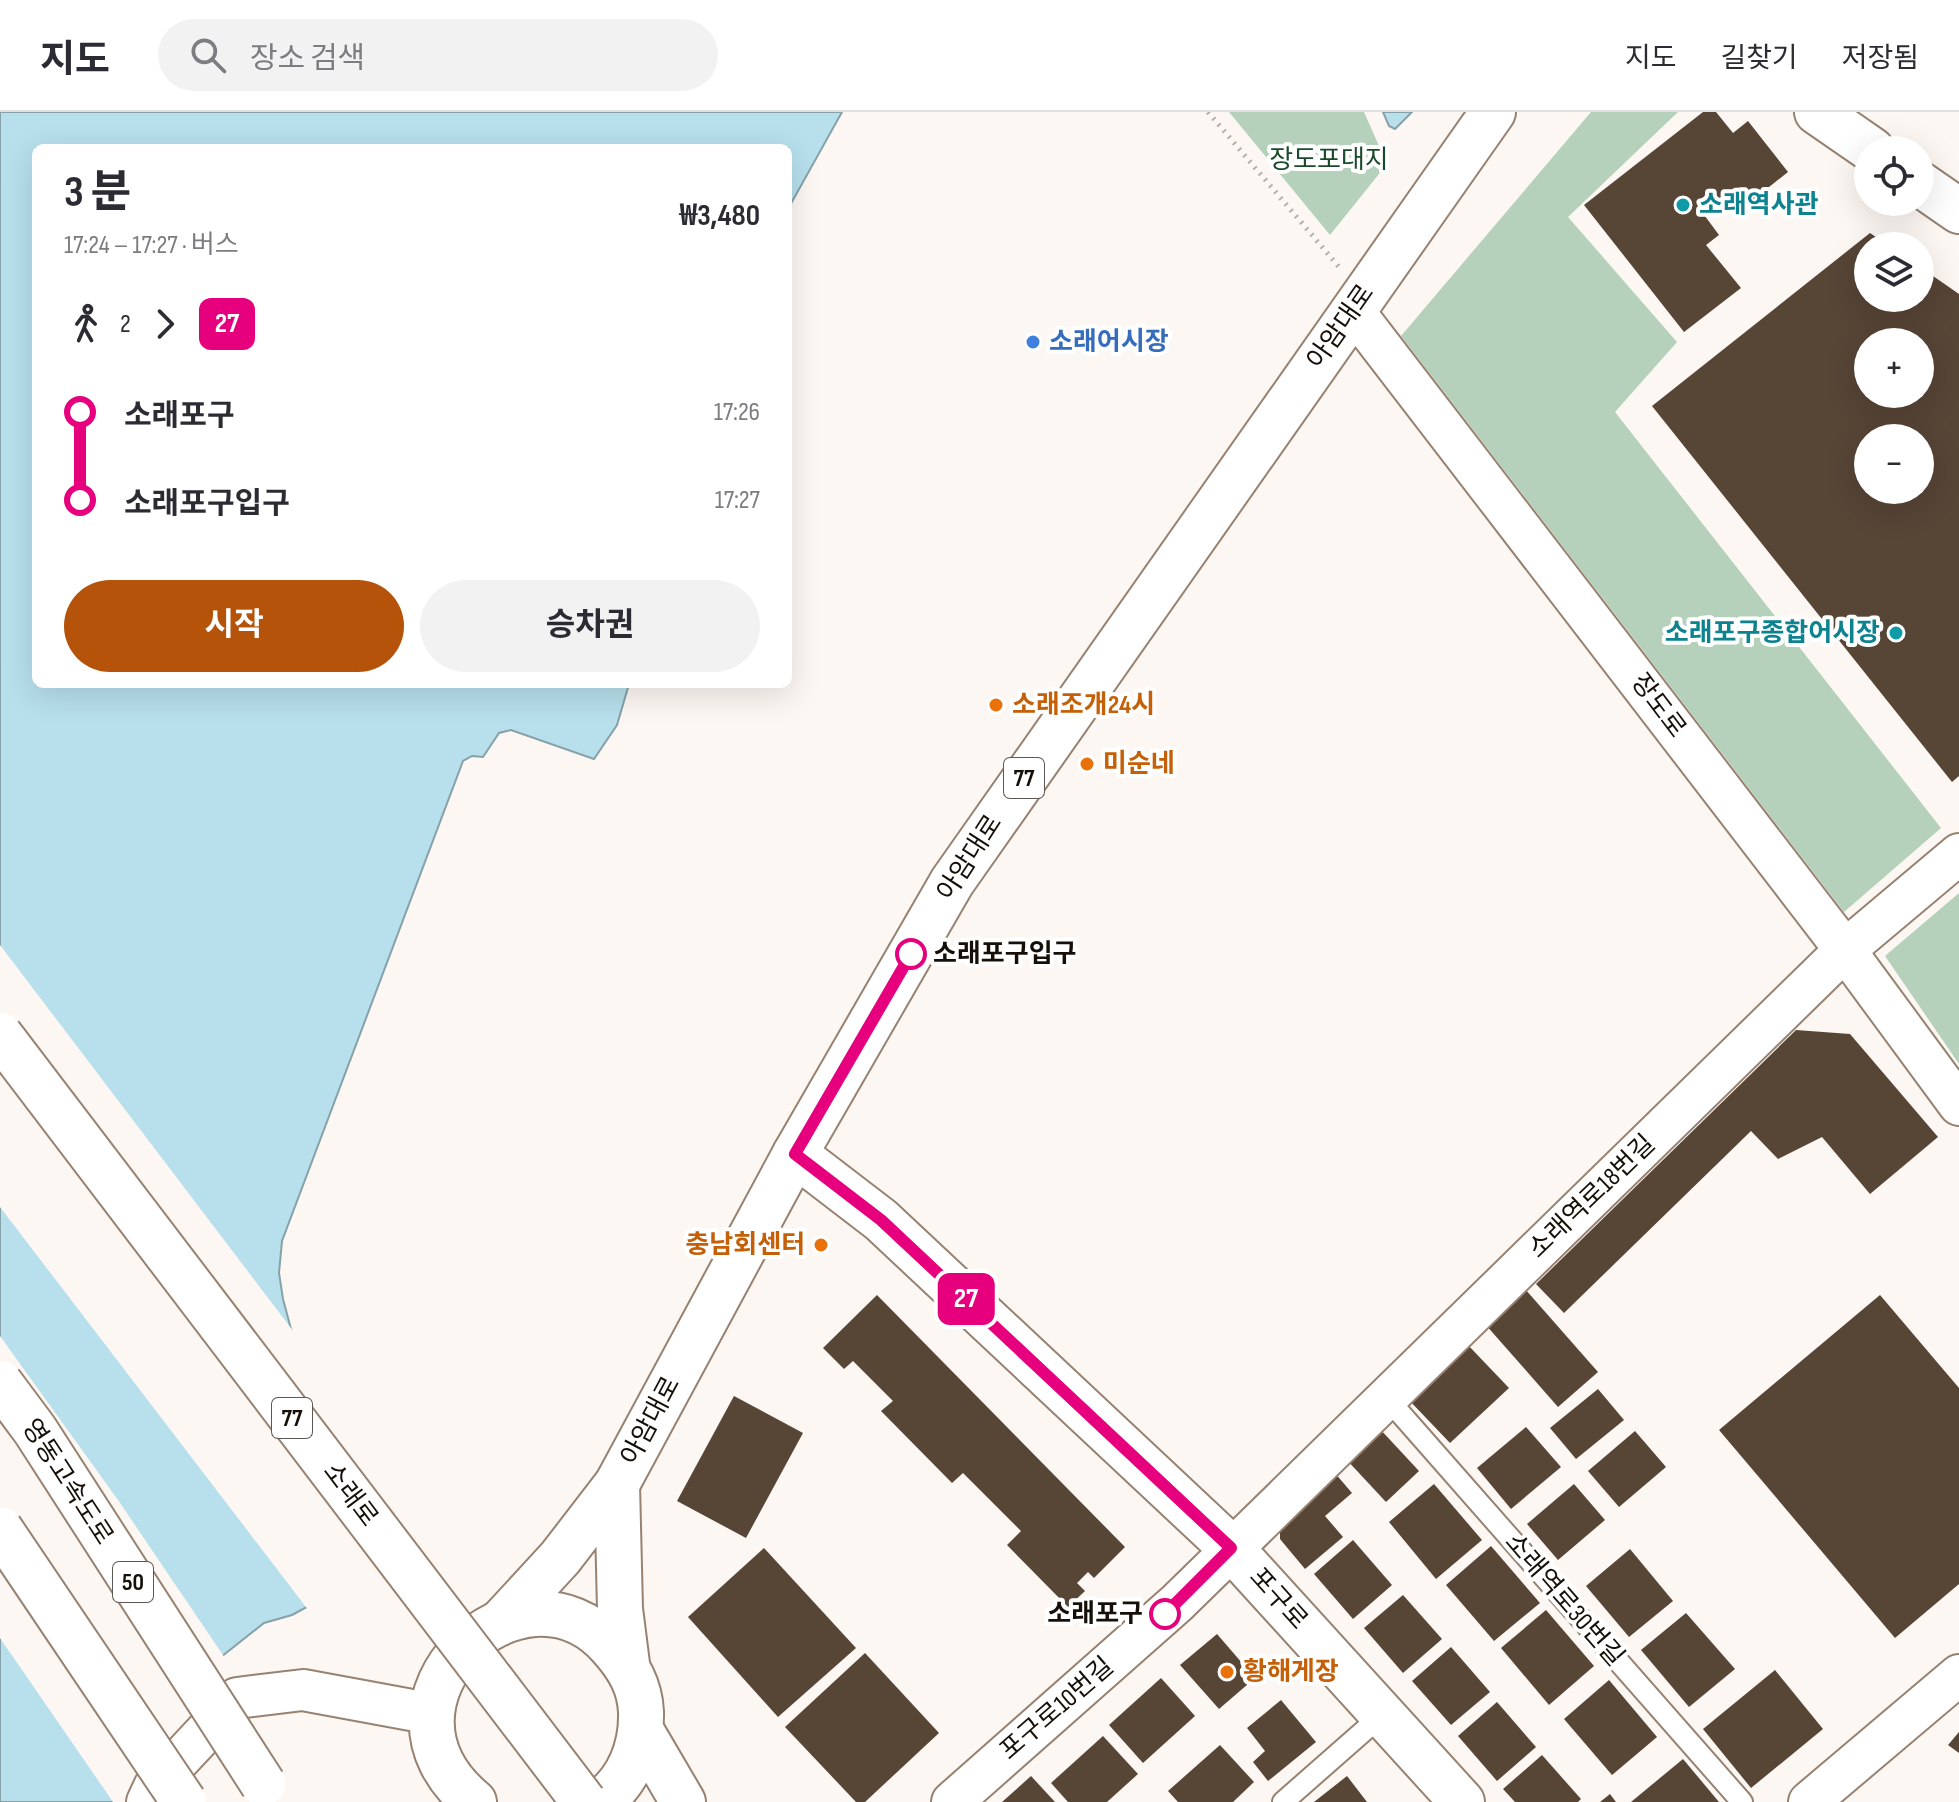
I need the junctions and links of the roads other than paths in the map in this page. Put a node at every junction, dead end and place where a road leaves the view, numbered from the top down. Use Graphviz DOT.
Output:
graph roads {
  1 [pos="1493,112"];
  2 [pos="1817,112"];
  3 [pos="1854,138"];
  4 [pos="1934,194"];
  5 [pos="1959,211"];
  6 [pos="1358,303"];
  7 [pos="1959,854"];
  8 [pos="1845,950"];
  9 [pos="0,1035"];
  10 [pos="1959,1105"];
  11 [pos="795,1154"];
  12 [pos="0,1383"];
  13 [pos="1386,1397"];
  14 [pos="617,1484"];
  15 [pos="0,1529"];
  16 [pos="1231,1548"];
  17 [pos="502,1621"];
  18 [pos="627,1664"];
  19 [pos="1959,1675"];
  20 [pos="433,1714"];
  21 [pos="1382,1715"];
  22 [pos="642,1732"];
  23 [pos="263,1784"];
  24 [pos="147,1802"];
  25 [pos="184,1802"];
  26 [pos="474,1802"];
  27 [pos="584,1802"];
  28 [pos="600,1802"];
  29 [pos="683,1802"];
  30 [pos="952,1802"];
  31 [pos="1283,1802"];
  32 [pos="1462,1802"];
  33 [pos="1742,1802"];
  34 [pos="1809,1802"];
  1 -- 6 [label="main road, 아암대로 / 77"];
  2 -- 3 [label="main road"];
  4 -- 5 [label="main road"];
  6 -- 8 [label="street, 장도로"];
  6 -- 11 [label="main road, 아암대로 / 77"];
  7 -- 8 [label="street, 소래역로18번길"];
  8 -- 10 [label="street, 장도로"];
  8 -- 13 [label="street, 소래역로18번길"];
  9 -- 27 [label="main road, 소래로 / 77, bridge"];
  11 -- 14 [label="main road, 아암대로 / 77"];
  11 -- 16 [label="main road, 포구로"];
  12 -- 23 [label="main road, 영동고속도로 / 50, bridge"];
  13 -- 16 [label="street, 소래역로18번길"];
  13 -- 33 [label="lane, 소래역로30번길"];
  14 -- 17 [label="main road, 아암대로 / 77"];
  14 -- 18 [label="main road, 아암대로 / 77"];
  15 -- 25 [label="main road, bridge"];
  16 -- 21 [label="main road, 포구로"];
  16 -- 30 [label="street, 포구로10번길"];
  17 -- 18 [label="main road, 77"];
  17 -- 20 [label="main road, 77"];
  18 -- 22 [label="main road, 77"];
  19 -- 34 [label="street"];
  20 -- 24 [label="street"];
  20 -- 26 [label="main road, 77"];
  21 -- 31 [label="lane"];
  21 -- 32 [label="main road, 포구로"];
  22 -- 28 [label="main road, 77"];
  22 -- 29 [label="main road"];
}
